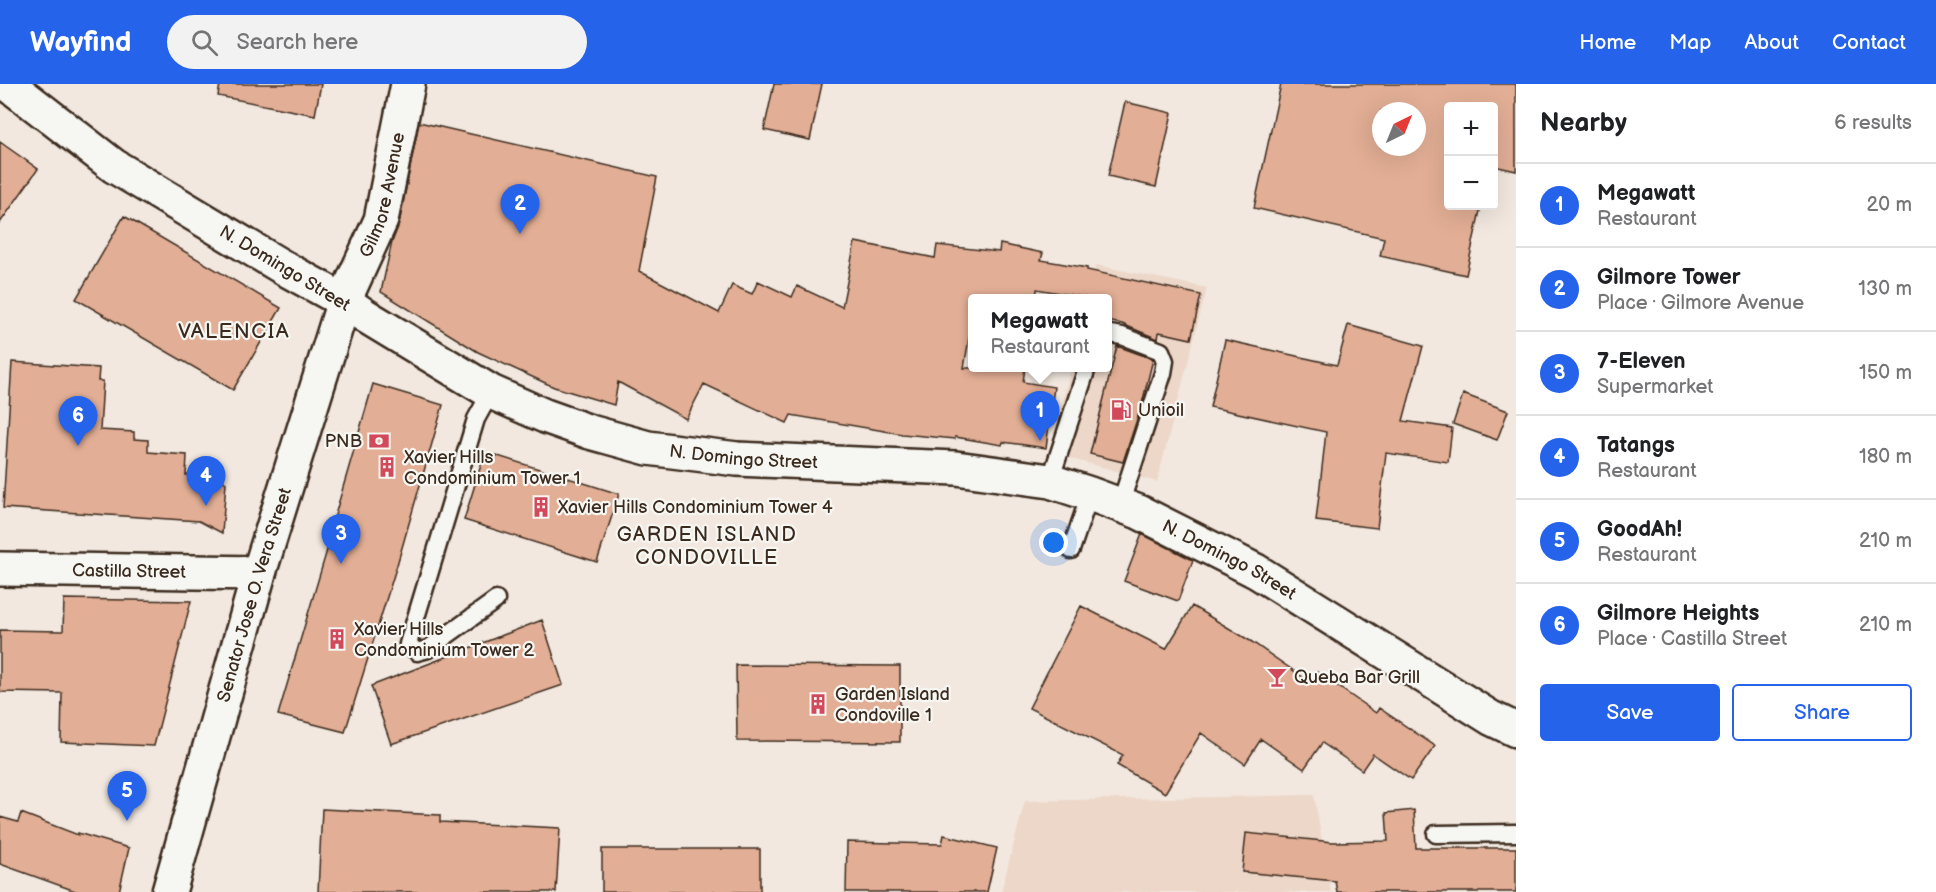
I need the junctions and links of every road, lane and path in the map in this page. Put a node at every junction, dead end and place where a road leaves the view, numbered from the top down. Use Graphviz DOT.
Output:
graph roads {
  1 [pos="8,84"];
  2 [pos="408,84"];
  3 [pos="344,301"];
  4 [pos="1112,335"];
  5 [pos="1087,372"];
  6 [pos="491,392"];
  7 [pos="1050,481"];
  8 [pos="1090,494"];
  9 [pos="1120,505"];
  10 [pos="1071,550"];
  11 [pos="0,568"];
  12 [pos="259,573"];
  13 [pos="496,600"];
  14 [pos="1516,730"];
  15 [pos="1516,833"];
  16 [pos="1436,834"];
  17 [pos="169,892"];
  1 -- 3 [label="main road, N. Domingo Street"];
  2 -- 3 [label="main road, Gilmore Avenue"];
  3 -- 6 [label="main road, N. Domingo Street"];
  3 -- 12 [label="main road, Senator Jose O. Vera Street"];
  4 -- 9 [label="lane"];
  5 -- 7 [label="lane"];
  6 -- 7 [label="main road, N. Domingo Street"];
  6 -- 13 [label="lane"];
  7 -- 8 [label="main road, N. Domingo Street"];
  8 -- 9 [label="main road, N. Domingo Street"];
  8 -- 10 [label="lane"];
  9 -- 14 [label="main road, N. Domingo Street"];
  11 -- 12 [label="main road, Castilla Street"];
  12 -- 17 [label="main road, Senator Jose O. Vera Street"];
  15 -- 16 [label="lane"];
}
